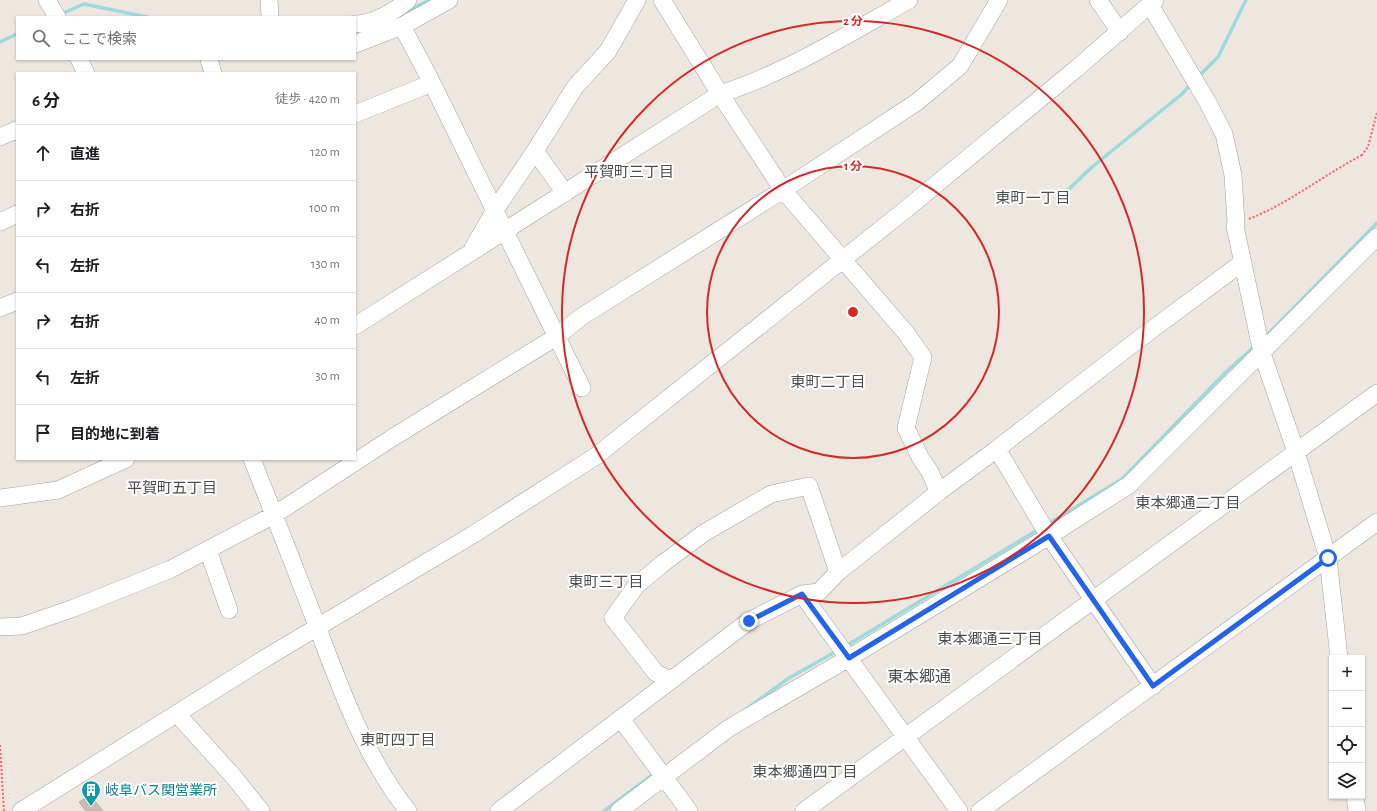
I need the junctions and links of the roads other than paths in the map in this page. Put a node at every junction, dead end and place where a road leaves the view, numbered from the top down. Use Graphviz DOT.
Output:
graph roads {
  1 [pos="47,0"];
  2 [pos="56,0"];
  3 [pos="269,0"];
  4 [pos="449,0"];
  5 [pos="637,0"];
  6 [pos="662,0"];
  7 [pos="909,0"];
  8 [pos="999,0"];
  9 [pos="1098,0"];
  10 [pos="1152,2"];
  11 [pos="398,3"];
  12 [pos="58,16"];
  13 [pos="59,16"];
  14 [pos="270,16"];
  15 [pos="356,24"];
  16 [pos="402,26"];
  17 [pos="1120,32"];
  18 [pos="356,44"];
  19 [pos="80,60"];
  20 [pos="209,60"];
  21 [pos="86,72"];
  22 [pos="213,72"];
  23 [pos="432,83"];
  24 [pos="720,94"];
  25 [pos="356,114"];
  26 [pos="16,130"];
  27 [pos="0,137"];
  28 [pos="535,151"];
  29 [pos="783,190"];
  30 [pos="565,193"];
  31 [pos="495,210"];
  32 [pos="16,214"];
  33 [pos="0,222"];
  34 [pos="505,230"];
  35 [pos="1377,237"];
  36 [pos="471,251"];
  37 [pos="842,260"];
  38 [pos="1243,262"];
  39 [pos="16,301"];
  40 [pos="0,308"];
  41 [pos="356,325"];
  42 [pos="556,337"];
  43 [pos="1261,352"];
  44 [pos="582,388"];
  45 [pos="1377,393"];
  46 [pos="997,449"];
  47 [pos="1296,452"];
  48 [pos="124,460"];
  49 [pos="252,460"];
  50 [pos="940,490"];
  51 [pos="0,498"];
  52 [pos="274,515"];
  53 [pos="1377,522"];
  54 [pos="1049,536"];
  55 [pos="208,550"];
  56 [pos="1328,558"];
  57 [pos="838,572"];
  58 [pos="802,594"];
  59 [pos="1094,600"];
  60 [pos="229,610"];
  61 [pos="0,627"];
  62 [pos="317,627"];
  63 [pos="1339,655"];
  64 [pos="849,658"];
  65 [pos="670,680"];
  66 [pos="1153,686"];
  67 [pos="177,714"];
  68 [pos="621,719"];
  69 [pos="906,736"];
  70 [pos="665,777"];
  71 [pos="1355,799"];
  72 [pos="21,811"];
  73 [pos="261,811"];
  74 [pos="408,811"];
  75 [pos="499,811"];
  76 [pos="618,811"];
  77 [pos="689,811"];
  78 [pos="804,811"];
  79 [pos="959,811"];
  80 [pos="980,811"];
  81 [pos="1357,811"];
  1 -- 12 [label="street"];
  2 -- 13 [label="street"];
  3 -- 14 [label="street"];
  4 -- 16 [label="street"];
  5 -- 28 [label="street"];
  6 -- 24 [label="street"];
  7 -- 24 [label="street"];
  8 -- 29 [label="street"];
  9 -- 17 [label="street"];
  10 -- 17 [label="street"];
  10 -- 38 [label="street"];
  11 -- 15 [label="street"];
  16 -- 18 [label="street"];
  16 -- 23 [label="street"];
  17 -- 37 [label="street"];
  19 -- 21 [label="street"];
  20 -- 22 [label="street"];
  23 -- 25 [label="street"];
  23 -- 31 [label="street"];
  24 -- 29 [label="street"];
  24 -- 30 [label="street"];
  26 -- 27 [label="street"];
  28 -- 30 [label="street"];
  28 -- 31 [label="street"];
  29 -- 37 [label="street"];
  29 -- 42 [label="street"];
  30 -- 34 [label="street"];
  31 -- 34 [label="street"];
  31 -- 36 [label="street"];
  32 -- 33 [label="street"];
  34 -- 36 [label="street"];
  34 -- 42 [label="street"];
  35 -- 43 [label="street"];
  36 -- 41 [label="street"];
  37 -- 50 [label="street"];
  37 -- 62 [label="street"];
  38 -- 43 [label="street"];
  38 -- 46 [label="street"];
  39 -- 40 [label="street"];
  42 -- 44 [label="street"];
  42 -- 52 [label="street"];
  43 -- 47 [label="street"];
  43 -- 54 [label="street"];
  45 -- 47 [label="street"];
  46 -- 50 [label="street"];
  46 -- 54 [label="street"];
  47 -- 56 [label="street"];
  47 -- 59 [label="street"];
  48 -- 51 [label="street"];
  49 -- 52 [label="street"];
  50 -- 57 [label="street"];
  52 -- 55 [label="street"];
  52 -- 62 [label="street"];
  53 -- 56 [label="street"];
  54 -- 59 [label="street"];
  54 -- 64 [label="street"];
  55 -- 60 [label="street"];
  55 -- 61 [label="street"];
  56 -- 63 [label="street"];
  56 -- 66 [label="street"];
  57 -- 58 [label="street"];
  57 -- 65 [label="street"];
  58 -- 64 [label="street"];
  58 -- 65 [label="street"];
  59 -- 66 [label="street"];
  59 -- 69 [label="street"];
  62 -- 67 [label="street"];
  62 -- 74 [label="street"];
  64 -- 69 [label="street"];
  64 -- 70 [label="street"];
  65 -- 68 [label="street"];
  66 -- 80 [label="street"];
  67 -- 72 [label="street"];
  67 -- 73 [label="street"];
  68 -- 70 [label="street"];
  68 -- 75 [label="street"];
  69 -- 78 [label="street"];
  69 -- 79 [label="street"];
  70 -- 76 [label="street"];
  70 -- 77 [label="street"];
  71 -- 81 [label="street"];
}
